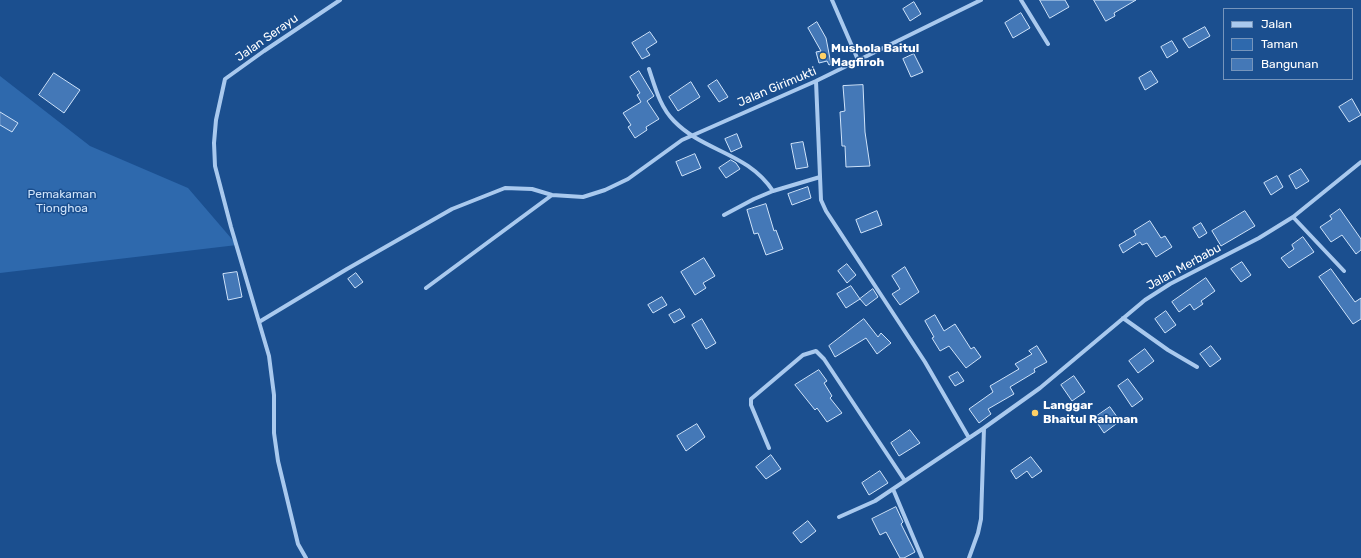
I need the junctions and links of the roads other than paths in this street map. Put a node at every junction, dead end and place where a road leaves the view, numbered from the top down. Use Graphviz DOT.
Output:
graph roads {
  1 [pos="340,0"];
  2 [pos="832,0"];
  3 [pos="981,0"];
  4 [pos="1021,0"];
  5 [pos="1048,44"];
  6 [pos="858,60"];
  7 [pos="649,69"];
  8 [pos="816,81"];
  9 [pos="690,136"];
  10 [pos="1361,162"];
  11 [pos="820,177"];
  12 [pos="772,191"];
  13 [pos="552,195"];
  14 [pos="724,215"];
  15 [pos="1293,217"];
  16 [pos="1344,270"];
  17 [pos="426,288"];
  18 [pos="1123,318"];
  19 [pos="259,322"];
  20 [pos="1198,367"];
  21 [pos="984,428"];
  22 [pos="969,438"];
  23 [pos="769,448"];
  24 [pos="905,481"];
  25 [pos="893,489"];
  26 [pos="839,517"];
  27 [pos="306,558"];
  28 [pos="922,558"];
  29 [pos="969,558"];
  1 -- 19 [label="street, Jalan Serayu"];
  2 -- 6 [label="street"];
  3 -- 6 [label="street, Jalan Girimukti"];
  4 -- 5 [label="street"];
  6 -- 8 [label="street, Jalan Girimukti"];
  7 -- 9 [label="street"];
  8 -- 9 [label="street, Jalan Girimukti"];
  8 -- 11 [label="street"];
  9 -- 12 [label="street"];
  9 -- 13 [label="street, Jalan Girimukti"];
  10 -- 15 [label="street, Jalan Merbabu"];
  11 -- 12 [label="street"];
  11 -- 22 [label="street"];
  12 -- 14 [label="street"];
  13 -- 17 [label="street"];
  13 -- 19 [label="street, Jalan Girimukti"];
  15 -- 16 [label="street"];
  15 -- 18 [label="street, Jalan Merbabu"];
  18 -- 20 [label="street"];
  18 -- 21 [label="street, Jalan Merbabu"];
  19 -- 27 [label="street"];
  21 -- 22 [label="street, Jalan Merbabu"];
  21 -- 29 [label="street"];
  22 -- 24 [label="street, Jalan Merbabu"];
  23 -- 24 [label="street"];
  24 -- 25 [label="street, Jalan Merbabu"];
  25 -- 26 [label="street, Jalan Merbabu"];
  25 -- 28 [label="street"];
}
